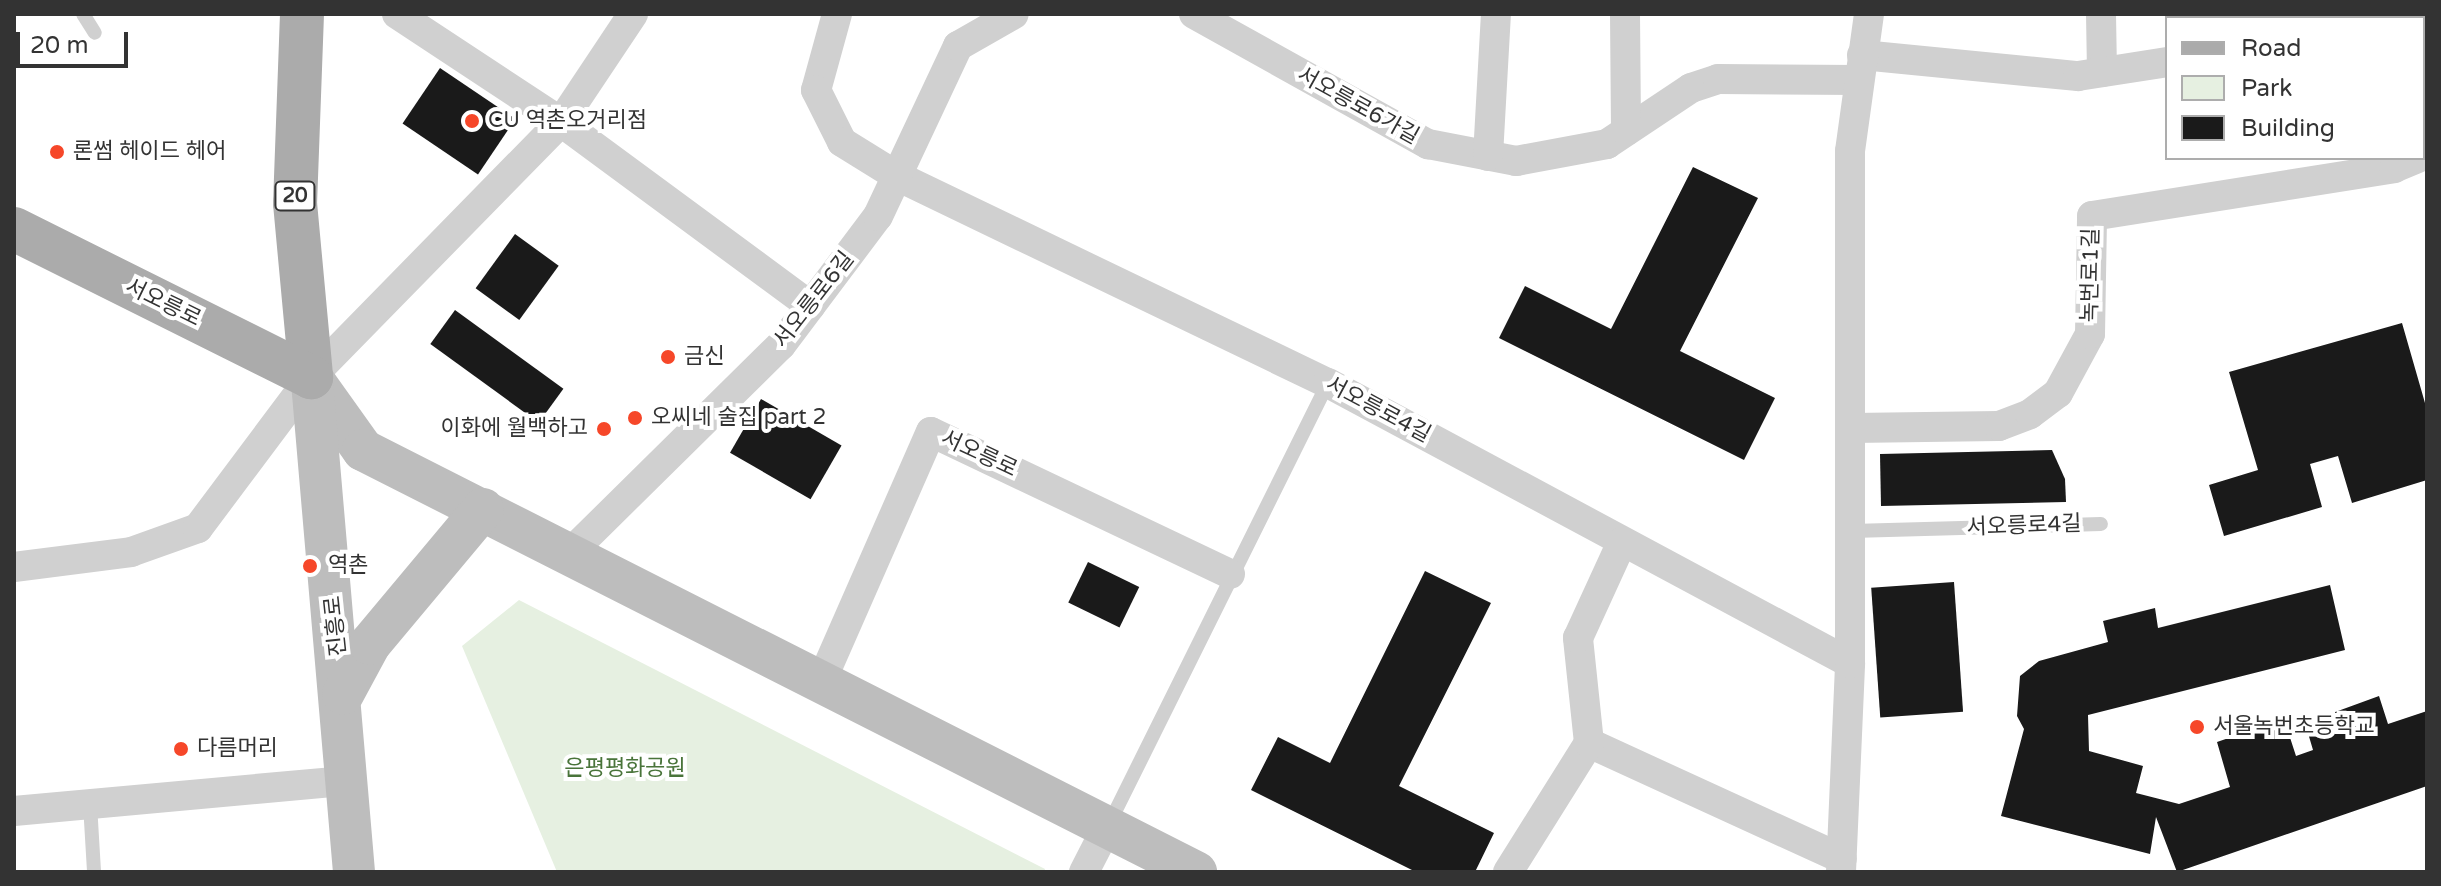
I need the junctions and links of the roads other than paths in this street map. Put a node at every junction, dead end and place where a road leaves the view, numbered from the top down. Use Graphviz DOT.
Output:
graph roads {
  1 [pos="83,14"];
  2 [pos="302,14"];
  3 [pos="397,14"];
  4 [pos="633,14"];
  5 [pos="837,14"];
  6 [pos="1014,14"];
  7 [pos="1194,14"];
  8 [pos="1496,14"];
  9 [pos="1625,14"];
  10 [pos="1869,14"];
  11 [pos="2101,14"];
  12 [pos="95,33"];
  13 [pos="2165,62"];
  14 [pos="1861,67"];
  15 [pos="2102,72"];
  16 [pos="561,122"];
  17 [pos="1626,131"];
  18 [pos="1488,156"];
  19 [pos="2413,160"];
  20 [pos="897,176"];
  21 [pos="14,229"];
  22 [pos="811,306"];
  23 [pos="311,377"];
  24 [pos="1328,383"];
  25 [pos="1852,428"];
  26 [pos="483,509"];
  27 [pos="2101,524"];
  28 [pos="1852,531"];
  29 [pos="1622,542"];
  30 [pos="570,553"];
  31 [pos="14,567"];
  32 [pos="1230,574"];
  33 [pos="1850,663"];
  34 [pos="821,682"];
  35 [pos="343,694"];
  36 [pos="1589,743"];
  37 [pos="346,781"];
  38 [pos="90,804"];
  39 [pos="14,811"];
  40 [pos="1105,831"];
  41 [pos="353,857"];
  42 [pos="1842,865"];
  43 [pos="94,872"];
  44 [pos="387,872"];
  45 [pos="1084,872"];
  46 [pos="1196,872"];
  47 [pos="1508,872"];
  1 -- 12 [label="lane"];
  2 -- 23 [label="main road, 진흥로 / 20"];
  3 -- 16 [label="street"];
  4 -- 16 [label="street"];
  5 -- 20 [label="street"];
  6 -- 20 [label="street"];
  7 -- 18 [label="street, 서오릉로6가길"];
  8 -- 18 [label="street"];
  9 -- 17 [label="street"];
  10 -- 14 [label="street"];
  11 -- 15 [label="street"];
  13 -- 15 [label="street"];
  14 -- 15 [label="street"];
  14 -- 17 [label="street, 서오릉로6가길"];
  14 -- 25 [label="street"];
  16 -- 22 [label="street"];
  16 -- 23 [label="street"];
  17 -- 18 [label="street, 서오릉로6가길"];
  19 -- 25 [label="street, 녹번로1길"];
  20 -- 22 [label="street, 서오릉로6길"];
  20 -- 24 [label="street, 서오릉로4길"];
  21 -- 23 [label="main road, 서오릉로"];
  22 -- 30 [label="street, 서오릉로6길"];
  23 -- 26 [label="main road, 서오릉로"];
  23 -- 31 [label="street"];
  23 -- 35 [label="main road, 진흥로"];
  24 -- 29 [label="street, 서오릉로4길"];
  24 -- 32 [label="lane"];
  25 -- 28 [label="street"];
  26 -- 30 [label="main road, 서오릉로"];
  26 -- 35 [label="main road"];
  27 -- 28 [label="lane, 서오릉로4길"];
  28 -- 33 [label="street"];
  29 -- 33 [label="street, 서오릉로4길"];
  29 -- 36 [label="street"];
  30 -- 34 [label="main road, 서오릉로"];
  32 -- 34 [label="street, 서오릉로"];
  32 -- 40 [label="lane"];
  33 -- 42 [label="street"];
  34 -- 40 [label="main road, 서오릉로"];
  35 -- 37 [label="main road, 진흥로"];
  36 -- 42 [label="street"];
  36 -- 47 [label="street"];
  37 -- 38 [label="street"];
  37 -- 41 [label="main road, 진흥로"];
  38 -- 39 [label="street"];
  38 -- 43 [label="lane"];
  40 -- 45 [label="street"];
  40 -- 46 [label="main road, 서오릉로"];
  41 -- 44 [label="main road"];
}
